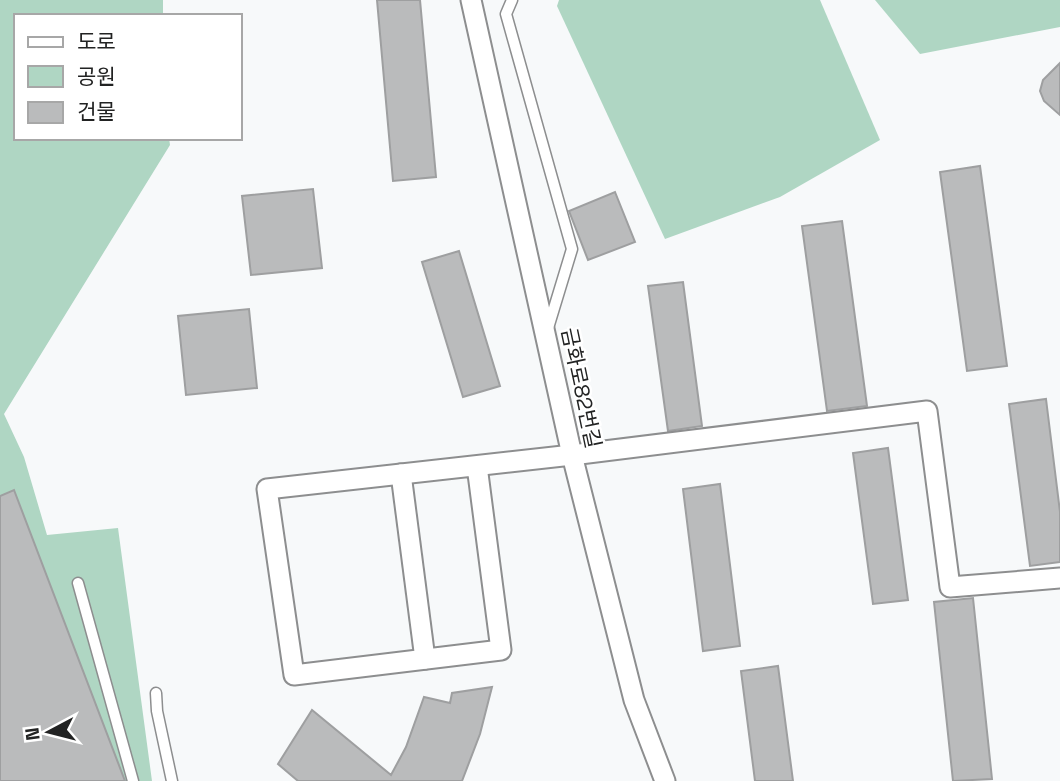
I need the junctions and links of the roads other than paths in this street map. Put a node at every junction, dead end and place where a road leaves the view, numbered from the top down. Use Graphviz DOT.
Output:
graph roads {
  1 [pos="471,0"];
  2 [pos="512,0"];
  3 [pos="546,335"];
  4 [pos="572,455"];
  5 [pos="477,466"];
  6 [pos="401,474"];
  7 [pos="1060,578"];
  8 [pos="78,583"];
  9 [pos="425,659"];
  10 [pos="156,693"];
  11 [pos="133,781"];
  12 [pos="172,781"];
  13 [pos="665,781"];
  1 -- 3 [label="street, 금화로82번길"];
  2 -- 3 [label="lane"];
  3 -- 4 [label="street, 금화로82번길"];
  4 -- 5 [label="street"];
  4 -- 7 [label="street"];
  4 -- 13 [label="street, 금화로82번길"];
  5 -- 6 [label="street"];
  5 -- 9 [label="street"];
  6 -- 9 [label="street"];
  6 -- 9 [label="street"];
  8 -- 11 [label="lane"];
  10 -- 12 [label="lane"];
}
